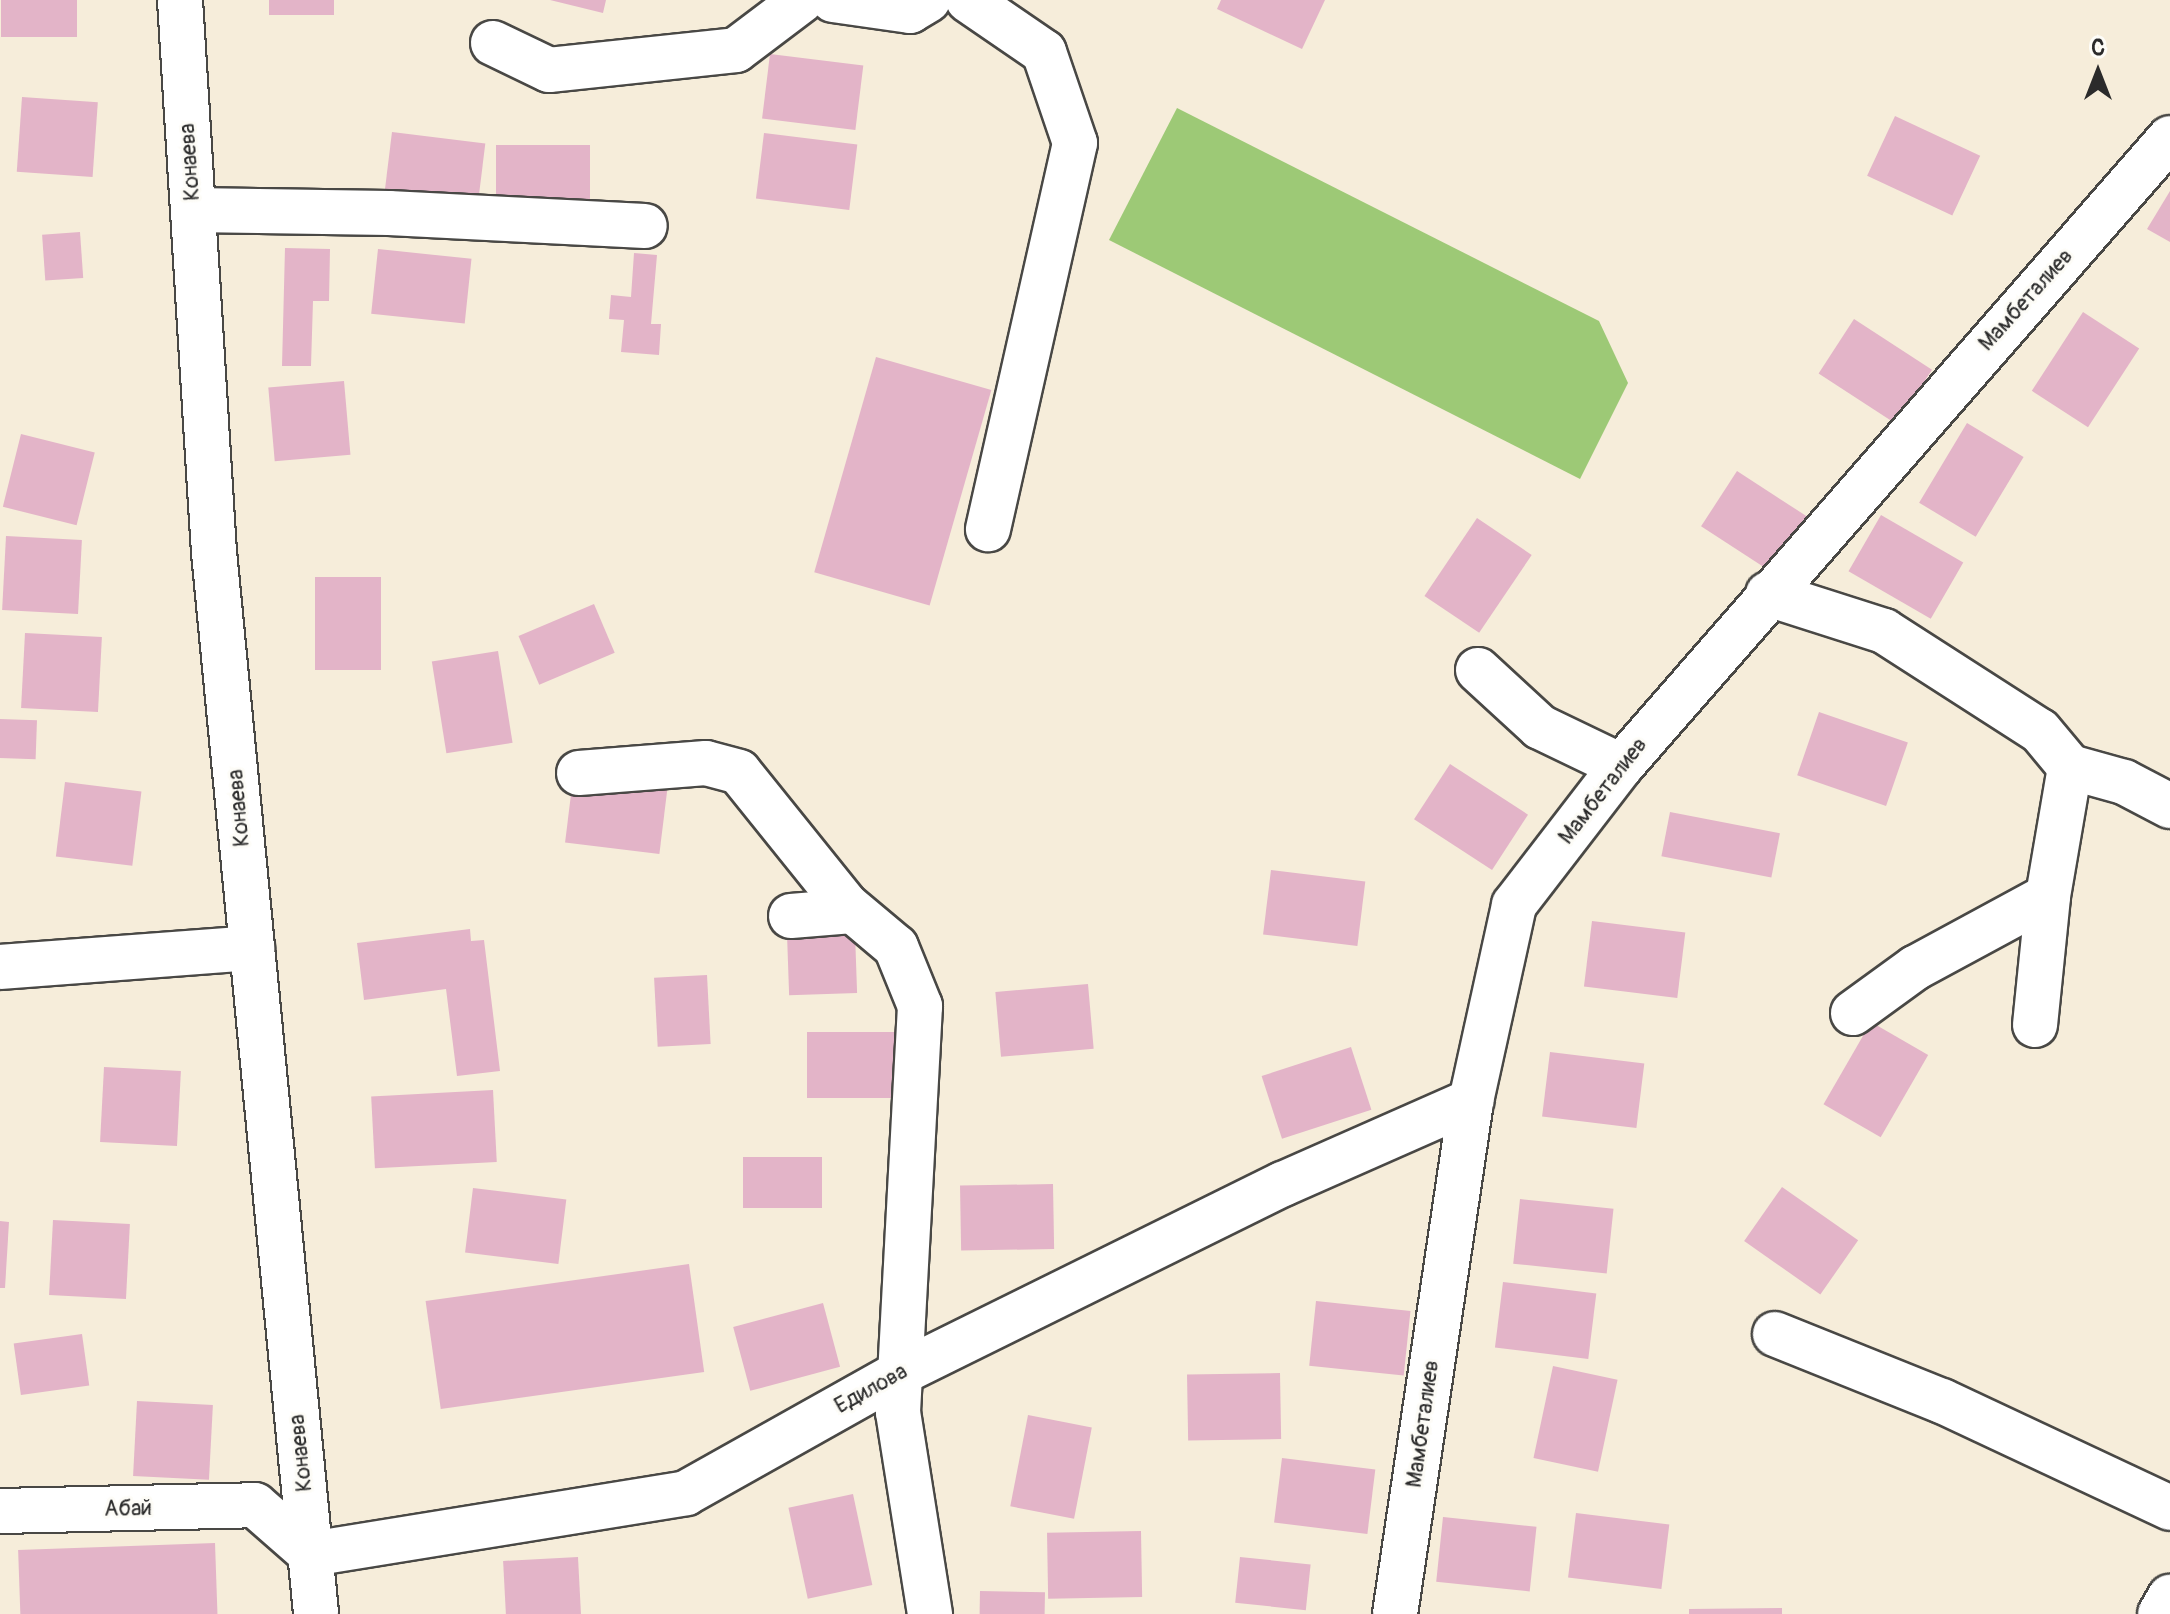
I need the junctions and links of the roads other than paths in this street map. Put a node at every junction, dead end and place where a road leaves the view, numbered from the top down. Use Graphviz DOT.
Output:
graph roads {
  1 [pos="180,0"];
  2 [pos="802,0"];
  3 [pos="833,0"];
  4 [pos="928,0"];
  5 [pos="968,0"];
  6 [pos="493,43"];
  7 [pos="2170,138"];
  8 [pos="193,210"];
  9 [pos="645,226"];
  10 [pos="988,529"];
  11 [pos="1768,594"];
  12 [pos="1478,670"];
  13 [pos="1621,766"];
  14 [pos="2070,767"];
  15 [pos="579,773"];
  16 [pos="2170,806"];
  17 [pos="2048,896"];
  18 [pos="852,911"];
  19 [pos="791,916"];
  20 [pos="252,948"];
  21 [pos="0,967"];
  22 [pos="1853,1013"];
  23 [pos="2035,1025"];
  24 [pos="1471,1101"];
  25 [pos="1775,1334"];
  26 [pos="902,1372"];
  27 [pos="2170,1508"];
  28 [pos="0,1511"];
  29 [pos="311,1554"];
  30 [pos="2170,1597"];
  31 [pos="316,1614"];
  32 [pos="930,1614"];
  33 [pos="1395,1614"];
  34 [pos="2160,1614"];
  1 -- 8 [label="street, Конаева"];
  2 -- 6 [label="street"];
  3 -- 4 [label="street"];
  5 -- 10 [label="street"];
  7 -- 11 [label="street, Мамбеталиев"];
  8 -- 9 [label="street"];
  8 -- 20 [label="street, Конаева"];
  11 -- 13 [label="street, Мамбеталиев"];
  11 -- 14 [label="street"];
  12 -- 13 [label="street"];
  13 -- 24 [label="street, Мамбеталиев"];
  14 -- 16 [label="street"];
  14 -- 17 [label="street"];
  15 -- 18 [label="street"];
  17 -- 22 [label="street"];
  17 -- 23 [label="street"];
  18 -- 19 [label="street"];
  18 -- 26 [label="street"];
  20 -- 21 [label="street"];
  20 -- 29 [label="street, Конаева"];
  24 -- 26 [label="street, Едилова"];
  24 -- 33 [label="street, Мамбеталиев"];
  25 -- 27 [label="street"];
  26 -- 29 [label="street, Едилова"];
  26 -- 32 [label="street"];
  28 -- 29 [label="street, Абай"];
  29 -- 31 [label="street, Конаева"];
  30 -- 34 [label="street"];
}
